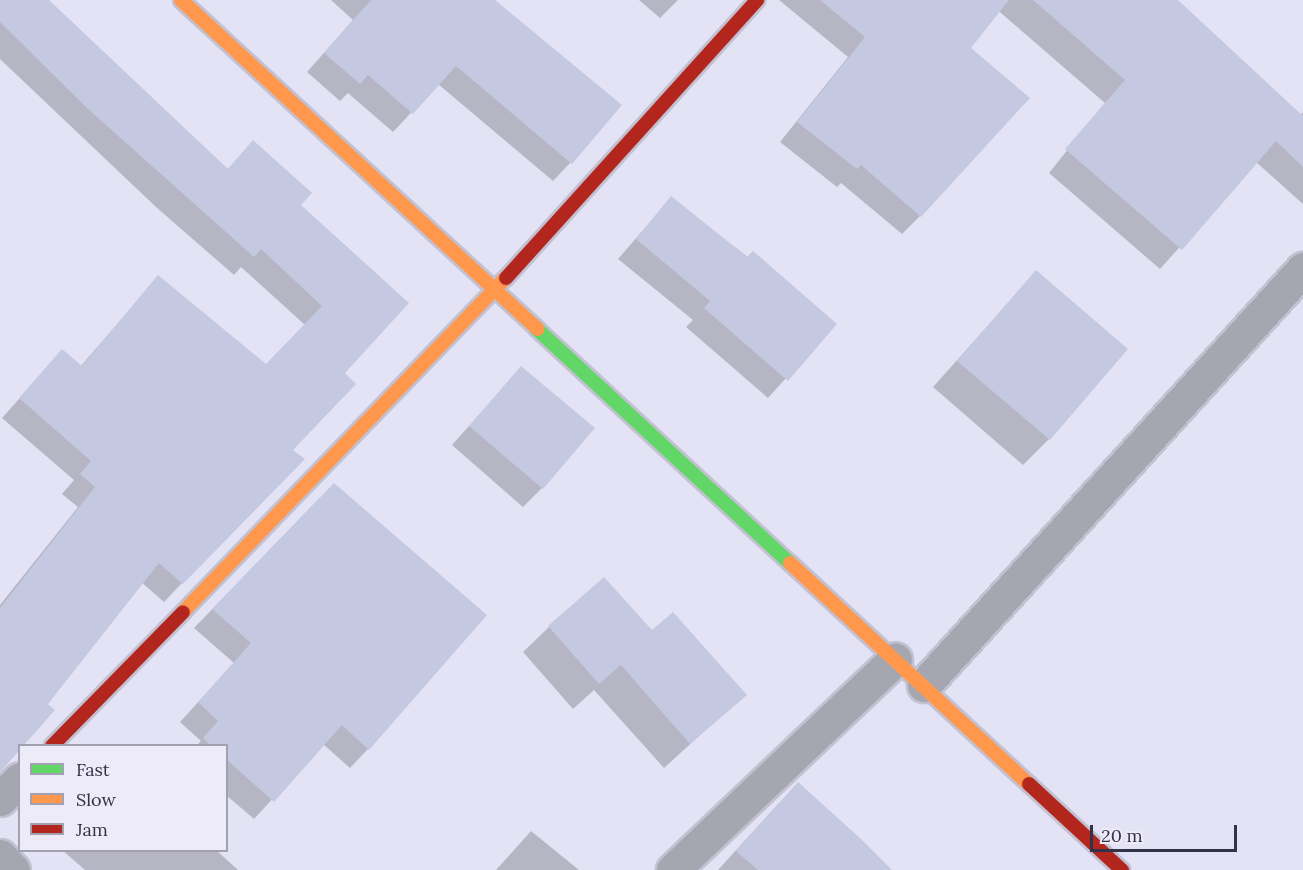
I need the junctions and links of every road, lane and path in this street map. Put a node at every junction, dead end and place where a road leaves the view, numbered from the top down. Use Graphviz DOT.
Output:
graph roads {
  1 [pos="181,0"];
  2 [pos="757,0"];
  3 [pos="1303,269"];
  4 [pos="497,288"];
  5 [pos="895,659"];
  6 [pos="924,685"];
  7 [pos="54,744"];
  8 [pos="18,781"];
  9 [pos="0,799"];
  10 [pos="0,856"];
  11 [pos="13,870"];
  12 [pos="674,870"];
  13 [pos="1122,870"];
  1 -- 4 [label="street"];
  2 -- 4 [label="street"];
  3 -- 6 [label="street"];
  4 -- 5 [label="street"];
  4 -- 7 [label="street"];
  5 -- 6 [label="street"];
  5 -- 12 [label="street"];
  6 -- 13 [label="street"];
  8 -- 9 [label="street"];
  10 -- 11 [label="street"];
}
